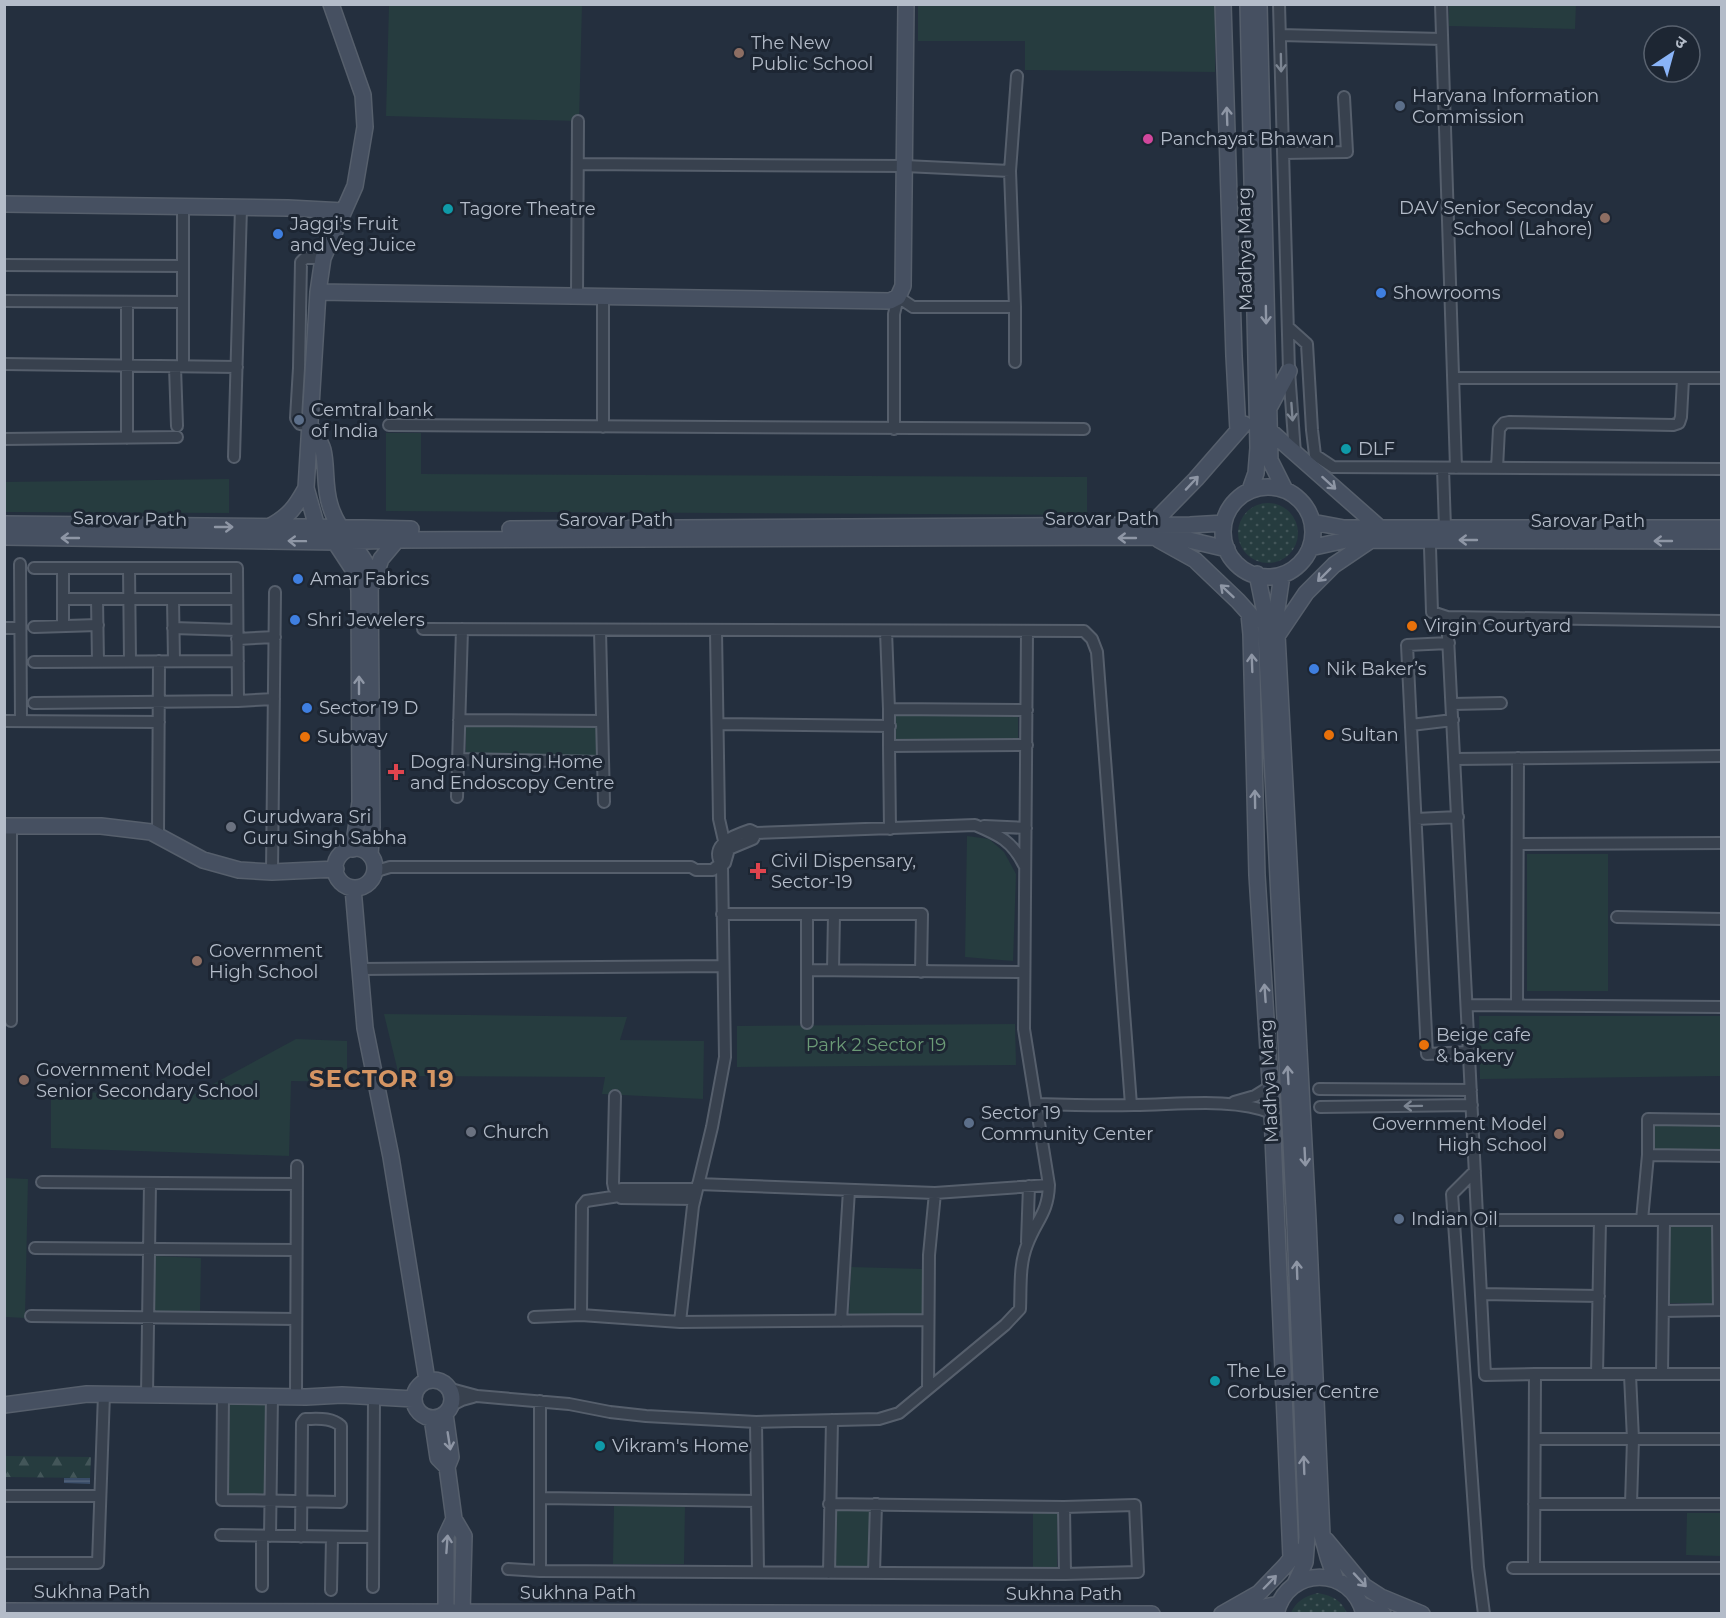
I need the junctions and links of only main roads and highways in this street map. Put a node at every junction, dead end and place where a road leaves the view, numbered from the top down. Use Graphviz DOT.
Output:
graph roads {
  1 [pos="331,4"];
  2 [pos="906,4"];
  3 [pos="1223,4"];
  4 [pos="1248,4"];
  5 [pos="1258,4"];
  6 [pos="4,204"];
  7 [pos="340,218"];
  8 [pos="318,292"];
  9 [pos="1234,333"];
  10 [pos="1255,334"];
  11 [pos="1289,371"];
  12 [pos="1262,410"];
  13 [pos="310,425"];
  14 [pos="1269,430"];
  15 [pos="1238,431"];
  16 [pos="306,488"];
  17 [pos="1250,490"];
  18 [pos="1285,490"];
  19 [pos="1312,522"];
  20 [pos="1224,523"];
  21 [pos="4,524"];
  22 [pos="269,527"];
  23 [pos="316,527"];
  24 [pos="1722,528"];
  25 [pos="1153,531"];
  26 [pos="1375,534"];
  27 [pos="337,535"];
  28 [pos="4,537"];
  29 [pos="397,540"];
  30 [pos="1722,541"];
  31 [pos="352,542"];
  32 [pos="1310,548"];
  33 [pos="1227,549"];
  34 [pos="1257,574"];
  35 [pos="1282,574"];
  36 [pos="372,591"];
  37 [pos="1249,614"];
  38 [pos="365,630"];
  39 [pos="1272,635"];
  40 [pos="366,802"];
  41 [pos="8,826"];
  42 [pos="353,849"];
  43 [pos="372,863"];
  44 [pos="336,869"];
  45 [pos="358,887"];
  46 [pos="430,1380"];
  47 [pos="414,1399"];
  48 [pos="4,1405"];
  49 [pos="445,1407"];
  50 [pos="1286,1471"];
  51 [pos="1306,1502"];
  52 [pos="454,1519"];
  53 [pos="1315,1536"];
  54 [pos="1291,1558"];
  55 [pos="463,1576"];
  56 [pos="446,1577"];
  57 [pos="1336,1580"];
  58 [pos="1295,1584"];
  59 [pos="1277,1609"];
  60 [pos="1363,1609"];
  61 [pos="4,1611"];
  62 [pos="403,1612"];
  63 [pos="493,1612"];
  64 [pos="446,1613"];
  65 [pos="462,1613"];
  66 [pos="1152,1614"];
  67 [pos="1222,1614"];
  68 [pos="1230,1614"];
  69 [pos="1383,1614"];
  70 [pos="1422,1614"];
  1 -- 7 [label="main road"];
  2 -- 8 [label="main road"];
  9 -- 3 [label="main road, one-way"];
  4 -- 10 [label="main road, Madhya Marg"];
  5 -- 12 [label="main road, Madhya Marg, one-way"];
  6 -- 7 [label="main road"];
  7 -- 8 [label="main road"];
  8 -- 13 [label="main road"];
  9 -- 10 [label="main road"];
  9 -- 15 [label="main road"];
  10 -- 12 [label="main road, Madhya Marg"];
  11 -- 12 [label="main road"];
  12 -- 14 [label="main road, Madhya Marg"];
  12 -- 15 [label="main road"];
  12 -- 17 [label="main road, Madhya Marg"];
  13 -- 16 [label="main road"];
  13 -- 27 [label="main road"];
  14 -- 18 [label="main road, Madhya Marg"];
  14 -- 26 [label="main road, one-way"];
  25 -- 15 [label="main road, one-way"];
  16 -- 22 [label="main road"];
  16 -- 23 [label="main road"];
  17 -- 18 [label="main road"];
  17 -- 20 [label="main road"];
  18 -- 19 [label="main road"];
  19 -- 26 [label="main road, Sarovar Path"];
  19 -- 32 [label="main road"];
  20 -- 25 [label="main road, Sarovar Path"];
  20 -- 33 [label="main road"];
  21 -- 22 [label="main road, Sarovar Path, one-way"];
  22 -- 23 [label="main road, Sarovar Path"];
  23 -- 27 [label="main road"];
  24 -- 26 [label="main road, Sarovar Path"];
  25 -- 27 [label="main road, Sarovar Path"];
  25 -- 29 [label="main road, Sarovar Path, one-way"];
  25 -- 33 [label="main road, Sarovar Path"];
  37 -- 25 [label="main road, one-way"];
  30 -- 26 [label="main road, Sarovar Path, one-way"];
  26 -- 32 [label="main road, Sarovar Path"];
  26 -- 39 [label="main road, one-way"];
  27 -- 28 [label="main road, Sarovar Path, one-way"];
  27 -- 31 [label="main road, Sarovar Path"];
  27 -- 38 [label="main road"];
  29 -- 31 [label="main road, Sarovar Path"];
  29 -- 36 [label="main road"];
  31 -- 36 [label="main road"];
  32 -- 35 [label="main road"];
  33 -- 34 [label="main road"];
  34 -- 35 [label="main road"];
  34 -- 39 [label="main road, Madhya Marg"];
  35 -- 39 [label="main road, Madhya Marg"];
  36 -- 38 [label="main road"];
  37 -- 39 [label="main road"];
  50 -- 37 [label="main road, one-way"];
  38 -- 40 [label="main road"];
  51 -- 39 [label="main road, Madhya Marg, one-way"];
  39 -- 53 [label="main road, Madhya Marg, one-way"];
  40 -- 42 [label="main road"];
  40 -- 43 [label="main road"];
  41 -- 44 [label="main road"];
  42 -- 43 [label="main road"];
  42 -- 44 [label="main road"];
  43 -- 45 [label="main road"];
  44 -- 45 [label="main road"];
  45 -- 46 [label="main road"];
  46 -- 47 [label="main road"];
  46 -- 49 [label="main road"];
  47 -- 48 [label="main road"];
  47 -- 49 [label="main road"];
  49 -- 52 [label="main road"];
  50 -- 51 [label="main road"];
  50 -- 54 [label="main road"];
  51 -- 53 [label="main road, Madhya Marg"];
  52 -- 55 [label="main road"];
  56 -- 52 [label="main road, one-way"];
  53 -- 54 [label="main road"];
  53 -- 57 [label="main road, Madhya Marg"];
  53 -- 58 [label="main road, Madhya Marg"];
  53 -- 70 [label="main road, one-way"];
  67 -- 54 [label="main road, one-way"];
  55 -- 63 [label="main road"];
  55 -- 65 [label="main road"];
  56 -- 62 [label="main road"];
  56 -- 64 [label="main road"];
  57 -- 58 [label="main road"];
  57 -- 60 [label="main road"];
  58 -- 59 [label="main road, Madhya Marg"];
  59 -- 68 [label="main road"];
  60 -- 69 [label="main road"];
  61 -- 62 [label="main road, Sukhna Path"];
  62 -- 64 [label="main road, Sukhna Path"];
  63 -- 65 [label="main road, Sukhna Path"];
  63 -- 66 [label="main road, Sukhna Path"];
  64 -- 65 [label="main road, Sukhna Path"];
}
